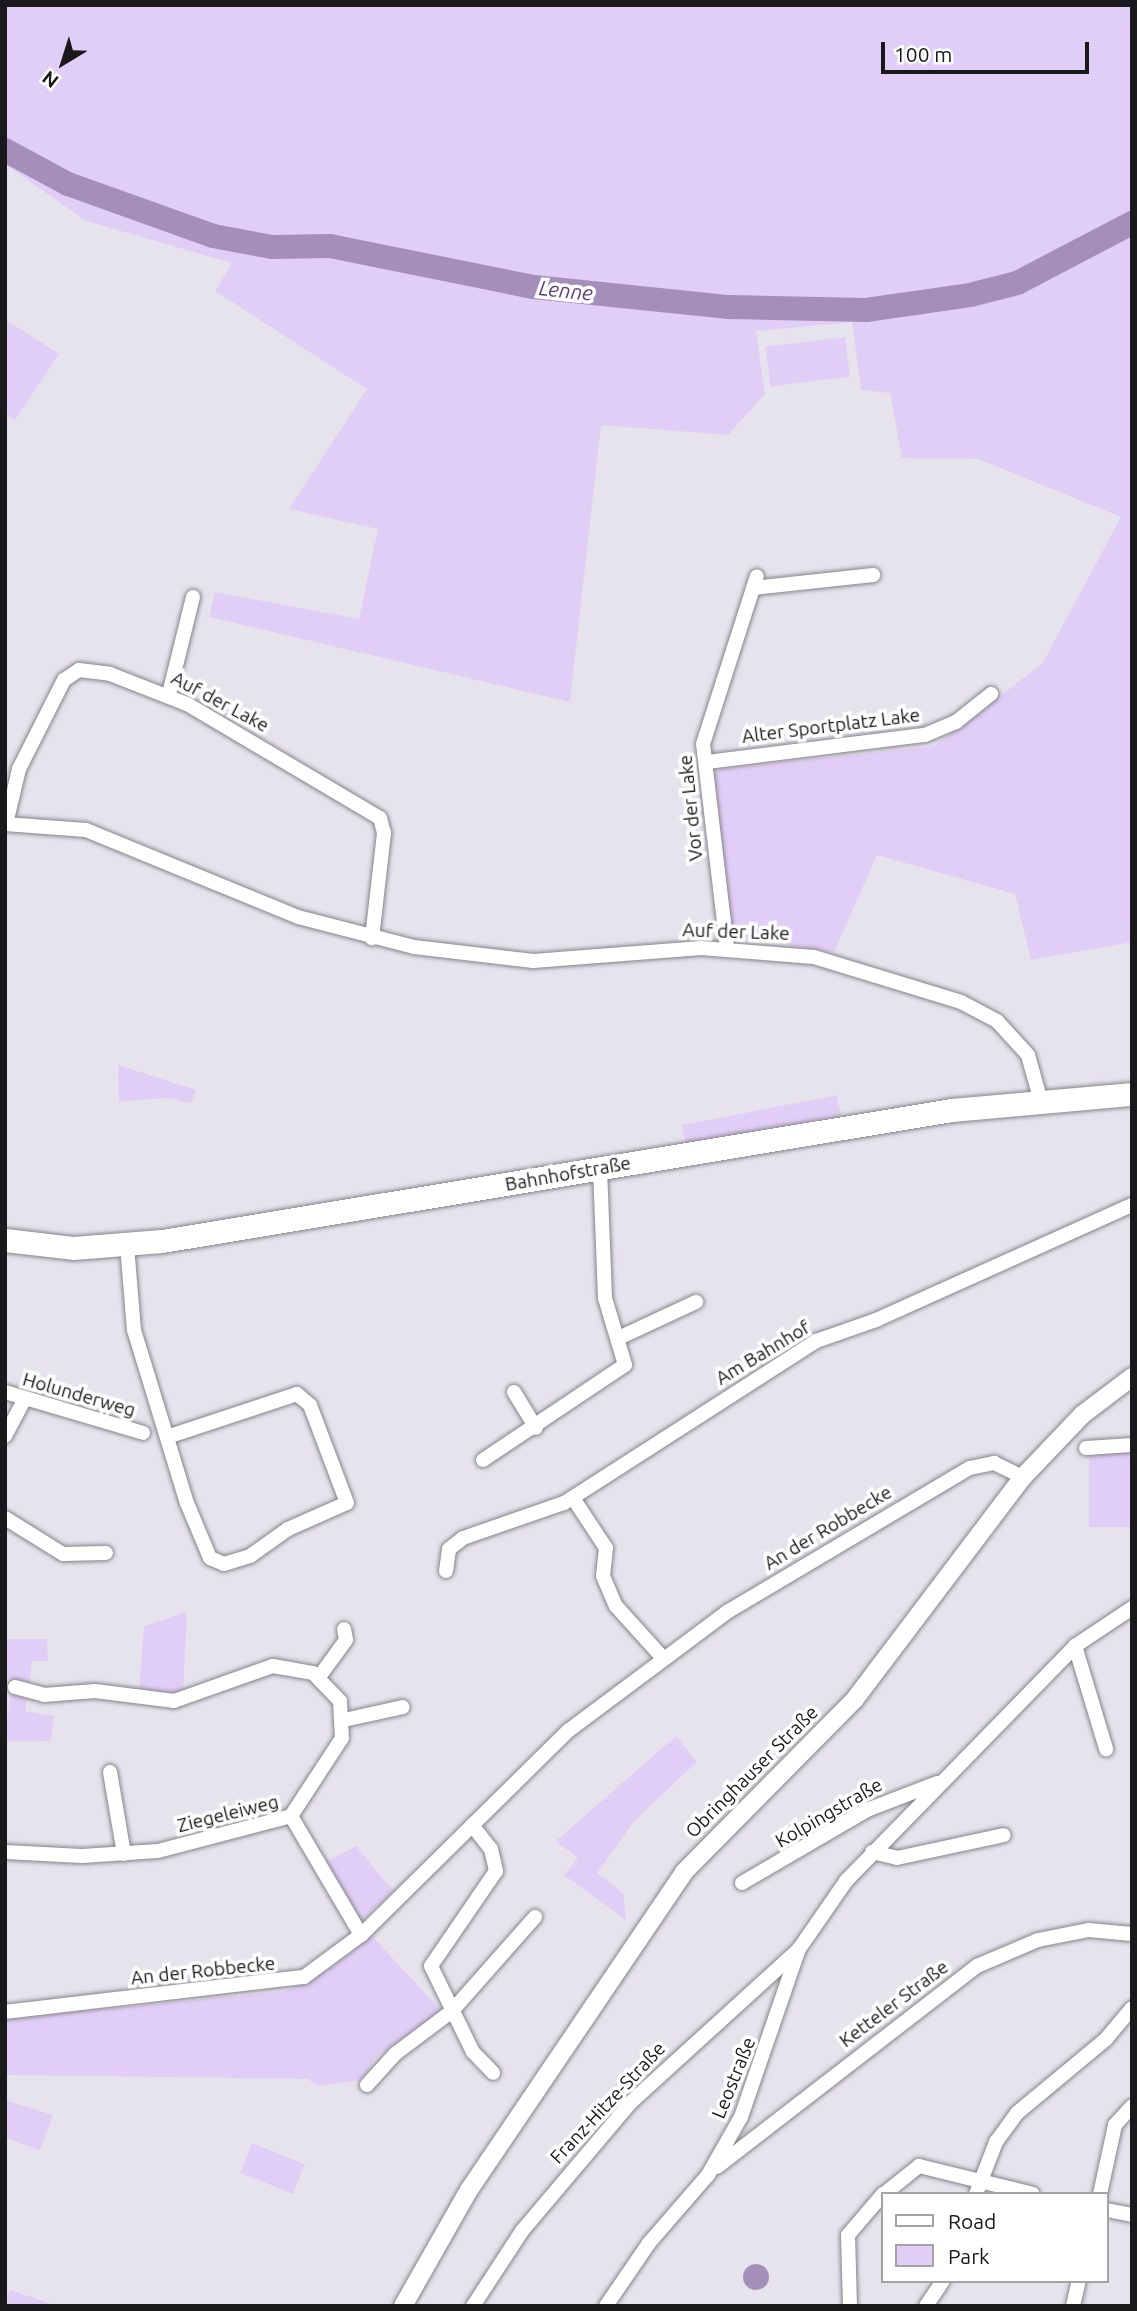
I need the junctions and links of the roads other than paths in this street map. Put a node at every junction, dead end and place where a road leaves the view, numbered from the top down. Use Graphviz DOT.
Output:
graph roads {
  1 [pos="873,575"];
  2 [pos="193,597"];
  3 [pos="169,694"];
  4 [pos="991,694"];
  5 [pos="707,762"];
  6 [pos="6,824"];
  7 [pos="372,937"];
  8 [pos="727,948"];
  9 [pos="1132,1094"];
  10 [pos="1040,1098"];
  11 [pos="600,1168"];
  12 [pos="1132,1205"];
  13 [pos="5,1240"];
  14 [pos="127,1245"];
  15 [pos="696,1302"];
  16 [pos="621,1337"];
  17 [pos="1132,1377"];
  18 [pos="5,1392"];
  19 [pos="514,1392"];
  20 [pos="23,1402"];
  21 [pos="536,1428"];
  22 [pos="143,1433"];
  23 [pos="5,1436"];
  24 [pos="167,1437"];
  25 [pos="1132,1445"];
  26 [pos="1086,1448"];
  27 [pos="483,1460"];
  28 [pos="1023,1477"];
  29 [pos="573,1498"];
  30 [pos="5,1518"];
  31 [pos="106,1553"];
  32 [pos="446,1571"];
  33 [pos="1132,1608"];
  34 [pos="344,1629"];
  35 [pos="1075,1646"];
  36 [pos="663,1658"];
  37 [pos="319,1677"];
  38 [pos="15,1687"];
  39 [pos="403,1707"];
  40 [pos="344,1720"];
  41 [pos="1107,1749"];
  42 [pos="110,1772"];
  43 [pos="939,1782"];
  44 [pos="291,1816"];
  45 [pos="472,1825"];
  46 [pos="1004,1836"];
  47 [pos="5,1852"];
  48 [pos="872,1852"];
  49 [pos="124,1854"];
  50 [pos="742,1884"];
  51 [pos="535,1917"];
  52 [pos="361,1934"];
  53 [pos="1132,1934"];
  54 [pos="799,1949"];
  55 [pos="1132,2008"];
  56 [pos="5,2012"];
  57 [pos="451,2012"];
  58 [pos="493,2073"];
  59 [pos="367,2085"];
  60 [pos="1132,2106"];
  61 [pos="708,2175"];
  62 [pos="981,2179"];
  63 [pos="885,2192"];
  64 [pos="977,2192"];
  65 [pos="1026,2192"];
  66 [pos="1100,2192"];
  67 [pos="881,2196"];
  68 [pos="1109,2210"];
  69 [pos="1132,2215"];
  70 [pos="942,2283"];
  71 [pos="1079,2283"];
  72 [pos="403,2306"];
  73 [pos="473,2306"];
  74 [pos="606,2306"];
  75 [pos="850,2306"];
  76 [pos="926,2306"];
  77 [pos="1073,2306"];
  1 -- 5 [label="street, Vor der Lake"];
  2 -- 3 [label="street"];
  3 -- 6 [label="street, Auf der Lake"];
  3 -- 7 [label="street, Auf der Lake"];
  4 -- 5 [label="street, Alter Sportplatz Lake"];
  5 -- 8 [label="street, Vor der Lake"];
  6 -- 7 [label="street, Auf der Lake"];
  7 -- 8 [label="street, Auf der Lake"];
  8 -- 10 [label="street, Auf der Lake"];
  9 -- 10 [label="main road, Bahnhofstraße"];
  10 -- 11 [label="main road, Bahnhofstraße"];
  11 -- 14 [label="main road, Bahnhofstraße"];
  11 -- 16 [label="street"];
  12 -- 29 [label="street, Am Bahnhof"];
  13 -- 14 [label="main road, Bahnhofstraße"];
  14 -- 24 [label="street"];
  15 -- 16 [label="street"];
  16 -- 21 [label="street"];
  17 -- 28 [label="street, Obringhauser Straße"];
  18 -- 20 [label="street, Holunderweg"];
  19 -- 21 [label="street"];
  20 -- 22 [label="street, Holunderweg"];
  20 -- 23 [label="street"];
  21 -- 27 [label="street"];
  24 -- 24 [label="street"];
  25 -- 26 [label="street"];
  28 -- 36 [label="street, An der Robbecke"];
  28 -- 72 [label="street, Obringhauser Straße"];
  29 -- 32 [label="street, Am Bahnhof"];
  29 -- 36 [label="street"];
  30 -- 31 [label="street"];
  33 -- 35 [label="street, Leostraße"];
  34 -- 37 [label="street"];
  35 -- 41 [label="street"];
  35 -- 43 [label="street, Leostraße"];
  36 -- 45 [label="street, An der Robbecke"];
  37 -- 38 [label="street"];
  37 -- 40 [label="street"];
  39 -- 40 [label="street"];
  40 -- 44 [label="street"];
  42 -- 49 [label="street"];
  43 -- 48 [label="street, Leostraße"];
  43 -- 50 [label="street, Kolpingstraße"];
  44 -- 49 [label="street, Ziegeleiweg"];
  44 -- 52 [label="street, Ziegeleiweg"];
  45 -- 52 [label="street, An der Robbecke"];
  45 -- 57 [label="street"];
  46 -- 48 [label="street"];
  47 -- 49 [label="street, Ziegeleiweg"];
  48 -- 54 [label="street, Leostraße"];
  51 -- 57 [label="street"];
  52 -- 56 [label="street, An der Robbecke"];
  53 -- 61 [label="street, Ketteler Straße"];
  54 -- 61 [label="street, Leostraße"];
  54 -- 73 [label="street, Franz-Hitze-Straße"];
  55 -- 62 [label="street"];
  57 -- 58 [label="street"];
  57 -- 59 [label="street"];
  60 -- 66 [label="street"];
  61 -- 74 [label="street, Leostraße"];
  62 -- 63 [label="street"];
  62 -- 64 [label="street"];
  62 -- 65 [label="street"];
  67 -- 75 [label="street"];
  68 -- 69 [label="street"];
  70 -- 76 [label="street"];
  71 -- 77 [label="street"];
}
